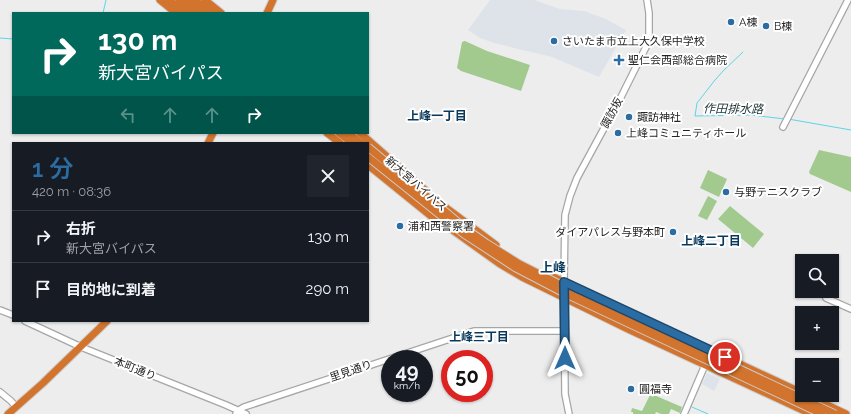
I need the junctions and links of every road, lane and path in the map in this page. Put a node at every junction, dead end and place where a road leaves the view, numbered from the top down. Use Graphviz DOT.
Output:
graph roads {
  1 [pos="160,0"];
  2 [pos="169,0"];
  3 [pos="178,0"];
  4 [pos="186,0"];
  5 [pos="195,0"];
  6 [pos="205,0"];
  7 [pos="272,0"];
  8 [pos="647,0"];
  9 [pos="848,0"];
  10 [pos="175,12"];
  11 [pos="184,12"];
  12 [pos="193,12"];
  13 [pos="201,12"];
  14 [pos="210,12"];
  15 [pos="220,12"];
  16 [pos="267,12"];
  17 [pos="783,126"];
  18 [pos="328,134"];
  19 [pos="341,134"];
  20 [pos="350,134"];
  21 [pos="356,134"];
  22 [pos="361,134"];
  23 [pos="339,142"];
  24 [pos="351,142"];
  25 [pos="361,142"];
  26 [pos="367,142"];
  27 [pos="369,144"];
  28 [pos="369,149"];
  29 [pos="369,149"];
  30 [pos="369,158"];
  31 [pos="369,158"];
  32 [pos="369,167"];
  33 [pos="403,176"];
  34 [pos="426,192"];
  35 [pos="444,224"];
  36 [pos="564,282"];
  37 [pos="564,298"];
  38 [pos="826,298"];
  39 [pos="0,310"];
  40 [pos="851,310"];
  41 [pos="12,316"];
  42 [pos="27,322"];
  43 [pos="106,322"];
  44 [pos="565,331"];
  45 [pos="81,347"];
  46 [pos="705,365"];
  47 [pos="795,390"];
  48 [pos="0,392"];
  49 [pos="821,402"];
  50 [pos="16,407"];
  51 [pos="238,412"];
  52 [pos="8,414"];
  53 [pos="246,414"];
  54 [pos="570,414"];
  55 [pos="684,414"];
  56 [pos="811,414"];
  57 [pos="822,414"];
  58 [pos="835,414"];
  59 [pos="846,414"];
  1 -- 10 [label="highway"];
  2 -- 11 [label="highway"];
  3 -- 12 [label="highway"];
  4 -- 13 [label="highway"];
  5 -- 14 [label="highway"];
  6 -- 15 [label="highway"];
  7 -- 16 [label="highway"];
  8 -- 36 [label="main road, 諏訪坂"];
  9 -- 17 [label="main road"];
  18 -- 23 [label="highway"];
  19 -- 24 [label="highway"];
  20 -- 25 [label="highway"];
  21 -- 26 [label="highway"];
  22 -- 34 [label="highway"];
  27 -- 33 [label="highway, bridge"];
  28 -- 34 [label="highway, 新大宮バイパス"];
  29 -- 33 [label="highway, bridge"];
  30 -- 35 [label="highway, 新大宮バイパス"];
  31 -- 57 [label="highway, bridge"];
  32 -- 35 [label="highway"];
  33 -- 58 [label="highway, bridge"];
  34 -- 36 [label="highway, 新大宮バイパス"];
  35 -- 37 [label="highway, 新大宮バイパス"];
  36 -- 37 [label="main road, 諏訪坂"];
  36 -- 47 [label="highway, 新大宮バイパス"];
  37 -- 44 [label="main road, 諏訪坂"];
  37 -- 46 [label="highway, 新大宮バイパス"];
  38 -- 40 [label="main road"];
  39 -- 41 [label="main road"];
  42 -- 45 [label="main road, 本町通り"];
  43 -- 45 [label="highway"];
  44 -- 51 [label="main road, 里見通り"];
  44 -- 54 [label="main road, 諏訪坂"];
  45 -- 50 [label="highway"];
  45 -- 51 [label="main road, 本町通り"];
  46 -- 55 [label="main road"];
  46 -- 56 [label="highway, 新大宮バイパス"];
  48 -- 50 [label="main road"];
  49 -- 59 [label="highway"];
  50 -- 52 [label="highway"];
  51 -- 53 [label="main road, 本町通り"];
}
